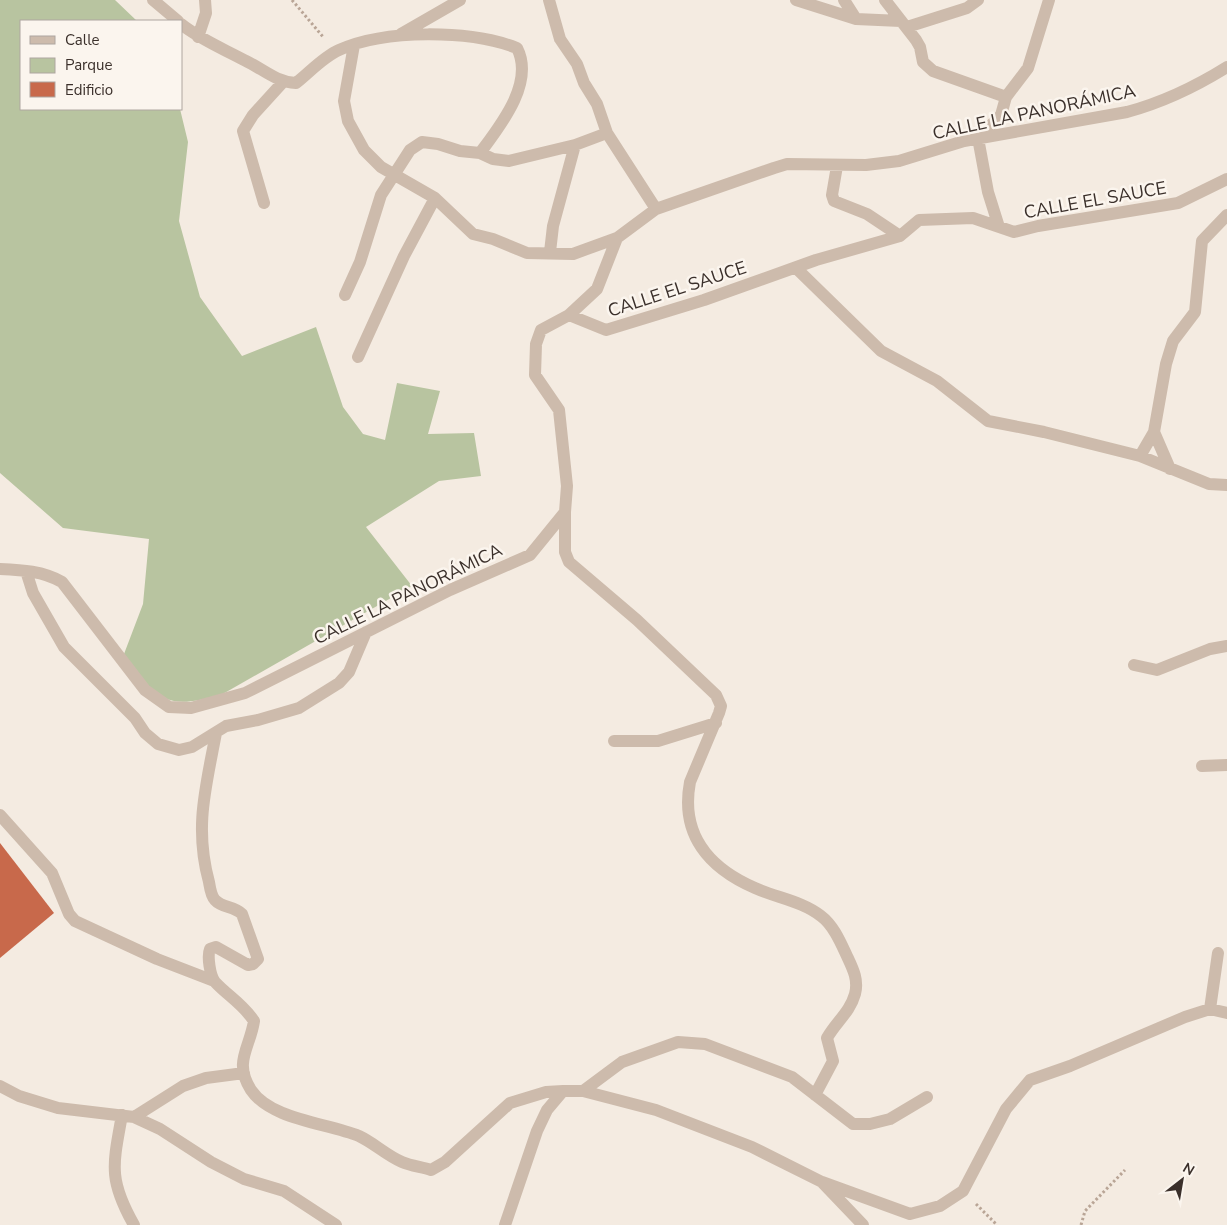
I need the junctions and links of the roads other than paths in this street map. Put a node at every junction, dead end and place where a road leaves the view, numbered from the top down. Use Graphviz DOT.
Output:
graph roads {
  1 [pos="153,0"];
  2 [pos="206,0"];
  3 [pos="460,0"];
  4 [pos="549,0"];
  5 [pos="796,0"];
  6 [pos="844,0"];
  7 [pos="885,0"];
  8 [pos="978,0"];
  9 [pos="1050,0"];
  10 [pos="856,19"];
  11 [pos="177,20"];
  12 [pos="904,24"];
  13 [pos="182,25"];
  14 [pos="401,34"];
  15 [pos="198,37"];
  16 [pos="354,45"];
  17 [pos="1227,66"];
  18 [pos="283,82"];
  19 [pos="1006,97"];
  20 [pos="607,133"];
  21 [pos="978,138"];
  22 [pos="575,145"];
  23 [pos="480,153"];
  24 [pos="837,166"];
  25 [pos="394,175"];
  26 [pos="1227,179"];
  27 [pos="436,198"];
  28 [pos="264,202"];
  29 [pos="656,209"];
  30 [pos="1227,215"];
  31 [pos="999,227"];
  32 [pos="900,236"];
  33 [pos="617,238"];
  34 [pos="550,252"];
  35 [pos="796,268"];
  36 [pos="344,295"];
  37 [pos="569,315"];
  38 [pos="358,357"];
  39 [pos="1154,432"];
  40 [pos="1140,456"];
  41 [pos="1170,469"];
  42 [pos="1227,484"];
  43 [pos="564,512"];
  44 [pos="0,569"];
  45 [pos="26,570"];
  46 [pos="366,632"];
  47 [pos="1227,646"];
  48 [pos="1134,664"];
  49 [pos="716,723"];
  50 [pos="216,734"];
  51 [pos="614,741"];
  52 [pos="1227,765"];
  53 [pos="1202,766"];
  54 [pos="0,815"];
  55 [pos="1218,953"];
  56 [pos="214,981"];
  57 [pos="1210,1009"];
  58 [pos="1227,1013"];
  59 [pos="244,1073"];
  60 [pos="0,1086"];
  61 [pos="563,1091"];
  62 [pos="583,1091"];
  63 [pos="815,1095"];
  64 [pos="927,1097"];
  65 [pos="128,1116"];
  66 [pos="822,1182"];
  67 [pos="134,1225"];
  68 [pos="336,1225"];
  69 [pos="505,1225"];
  70 [pos="862,1225"];
  1 -- 11 [label="street"];
  2 -- 15 [label="street"];
  3 -- 14 [label="street"];
  4 -- 20 [label="street"];
  5 -- 10 [label="street"];
  6 -- 10 [label="street"];
  7 -- 12 [label="street"];
  8 -- 12 [label="street"];
  9 -- 19 [label="street"];
  10 -- 12 [label="street"];
  12 -- 19 [label="street"];
  13 -- 15 [label="street"];
  14 -- 16 [label="street"];
  14 -- 23 [label="street"];
  15 -- 18 [label="street"];
  16 -- 18 [label="street"];
  16 -- 25 [label="street"];
  17 -- 21 [label="street, CALLE LA PANORÁMICA"];
  18 -- 28 [label="street"];
  19 -- 21 [label="street"];
  20 -- 22 [label="street"];
  20 -- 29 [label="street"];
  21 -- 24 [label="street, CALLE LA PANORÁMICA"];
  21 -- 31 [label="street"];
  22 -- 23 [label="street"];
  22 -- 34 [label="street"];
  23 -- 25 [label="street"];
  24 -- 29 [label="street, CALLE LA PANORÁMICA"];
  24 -- 32 [label="street"];
  25 -- 27 [label="street"];
  25 -- 36 [label="street"];
  26 -- 31 [label="street, CALLE EL SAUCE"];
  27 -- 34 [label="street"];
  27 -- 38 [label="street"];
  29 -- 33 [label="street, CALLE LA PANORÁMICA"];
  30 -- 39 [label="street"];
  31 -- 32 [label="street, CALLE EL SAUCE"];
  32 -- 35 [label="street, CALLE EL SAUCE"];
  33 -- 34 [label="street"];
  33 -- 37 [label="street"];
  35 -- 37 [label="street, CALLE EL SAUCE"];
  35 -- 40 [label="street"];
  37 -- 43 [label="street"];
  39 -- 40 [label="street"];
  39 -- 41 [label="street"];
  40 -- 41 [label="street"];
  41 -- 42 [label="street"];
  43 -- 46 [label="street, CALLE LA PANORÁMICA"];
  43 -- 49 [label="street"];
  44 -- 45 [label="street, CALLE LA PANORÁMICA"];
  45 -- 46 [label="street, CALLE LA PANORÁMICA"];
  45 -- 50 [label="street"];
  46 -- 50 [label="street"];
  47 -- 48 [label="street"];
  49 -- 51 [label="street"];
  49 -- 63 [label="street"];
  50 -- 56 [label="street"];
  52 -- 53 [label="street"];
  54 -- 56 [label="street"];
  55 -- 57 [label="street"];
  56 -- 59 [label="street"];
  57 -- 58 [label="street"];
  57 -- 66 [label="street"];
  59 -- 61 [label="street"];
  59 -- 65 [label="street"];
  60 -- 65 [label="street"];
  61 -- 62 [label="street"];
  61 -- 69 [label="street"];
  62 -- 63 [label="street"];
  62 -- 66 [label="street"];
  63 -- 64 [label="street"];
  65 -- 67 [label="street"];
  65 -- 68 [label="street"];
  66 -- 70 [label="street"];
}
